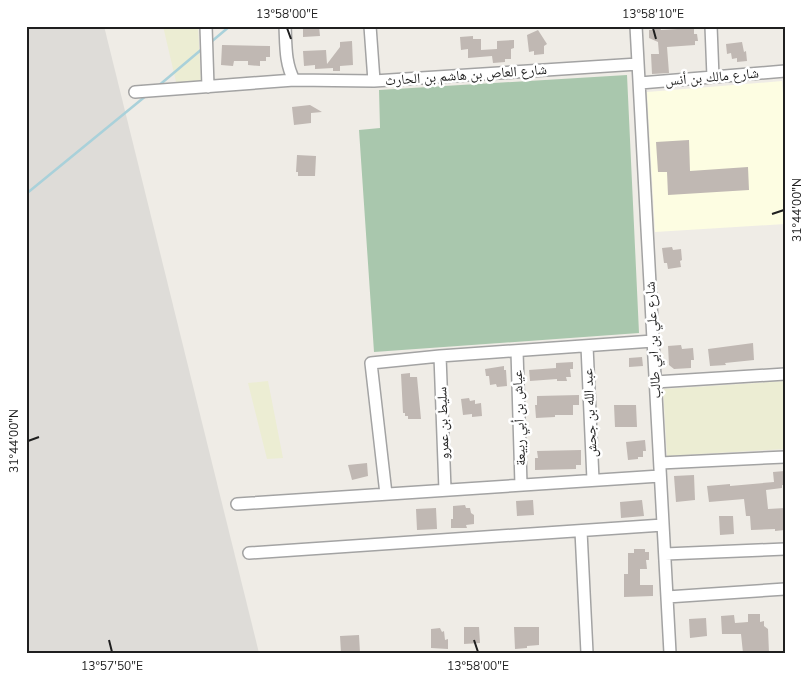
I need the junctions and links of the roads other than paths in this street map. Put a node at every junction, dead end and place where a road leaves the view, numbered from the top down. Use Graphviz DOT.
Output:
graph roads {
  1 [pos="206,26"];
  2 [pos="285,26"];
  3 [pos="370,26"];
  4 [pos="636,26"];
  5 [pos="711,26"];
  6 [pos="638,64"];
  7 [pos="785,71"];
  8 [pos="713,77"];
  9 [pos="294,80"];
  10 [pos="374,81"];
  11 [pos="640,83"];
  12 [pos="208,87"];
  13 [pos="135,92"];
  14 [pos="653,341"];
  15 [pos="587,346"];
  16 [pos="517,351"];
  17 [pos="440,356"];
  18 [pos="785,374"];
  19 [pos="656,382"];
  20 [pos="785,457"];
  21 [pos="660,463"];
  22 [pos="660,476"];
  23 [pos="593,480"];
  24 [pos="521,485"];
  25 [pos="445,490"];
  26 [pos="386,494"];
  27 [pos="237,504"];
  28 [pos="663,525"];
  29 [pos="581,531"];
  30 [pos="785,548"];
  31 [pos="249,554"];
  32 [pos="665,554"];
  33 [pos="785,589"];
  34 [pos="667,597"];
  35 [pos="587,653"];
  36 [pos="670,653"];
  1 -- 12 [label="street"];
  2 -- 9 [label="street"];
  3 -- 10 [label="street"];
  4 -- 6 [label="street, شارع علي بن ابي طالب"];
  5 -- 8 [label="street"];
  6 -- 10 [label="street, شارع العاص بن هاشم بن الحارث"];
  6 -- 11 [label="street, شارع علي بن ابي طالب"];
  7 -- 8 [label="street, شارع مالك بن أنس"];
  8 -- 11 [label="street, شارع مالك بن أنس"];
  9 -- 10 [label="street, شارع العاص بن هاشم بن الحارث"];
  9 -- 12 [label="street, شارع العاص بن هاشم بن الحارث"];
  11 -- 14 [label="street, شارع علي بن ابي طالب"];
  12 -- 13 [label="street, شارع العاص بن هاشم بن الحارث"];
  14 -- 15 [label="street"];
  14 -- 19 [label="street, شارع علي بن ابي طالب"];
  15 -- 16 [label="street"];
  15 -- 23 [label="street, عبد الله بن جحش"];
  16 -- 17 [label="street"];
  16 -- 24 [label="street, عياش بن أبي ربيعة"];
  17 -- 25 [label="street, سليط بن عمرو"];
  17 -- 26 [label="street"];
  18 -- 19 [label="street"];
  19 -- 21 [label="street, شارع علي بن ابي طالب"];
  20 -- 21 [label="street"];
  21 -- 22 [label="street, شارع علي بن ابي طالب"];
  22 -- 23 [label="street"];
  22 -- 28 [label="street, شارع علي بن ابي طالب"];
  23 -- 24 [label="street"];
  24 -- 25 [label="street"];
  25 -- 26 [label="street"];
  26 -- 27 [label="street"];
  28 -- 29 [label="street"];
  28 -- 32 [label="street, شارع علي بن ابي طالب"];
  29 -- 31 [label="street"];
  29 -- 35 [label="street"];
  30 -- 32 [label="street"];
  32 -- 34 [label="street, شارع علي بن ابي طالب"];
  33 -- 34 [label="street"];
  34 -- 36 [label="street, شارع علي بن ابي طالب"];
}
